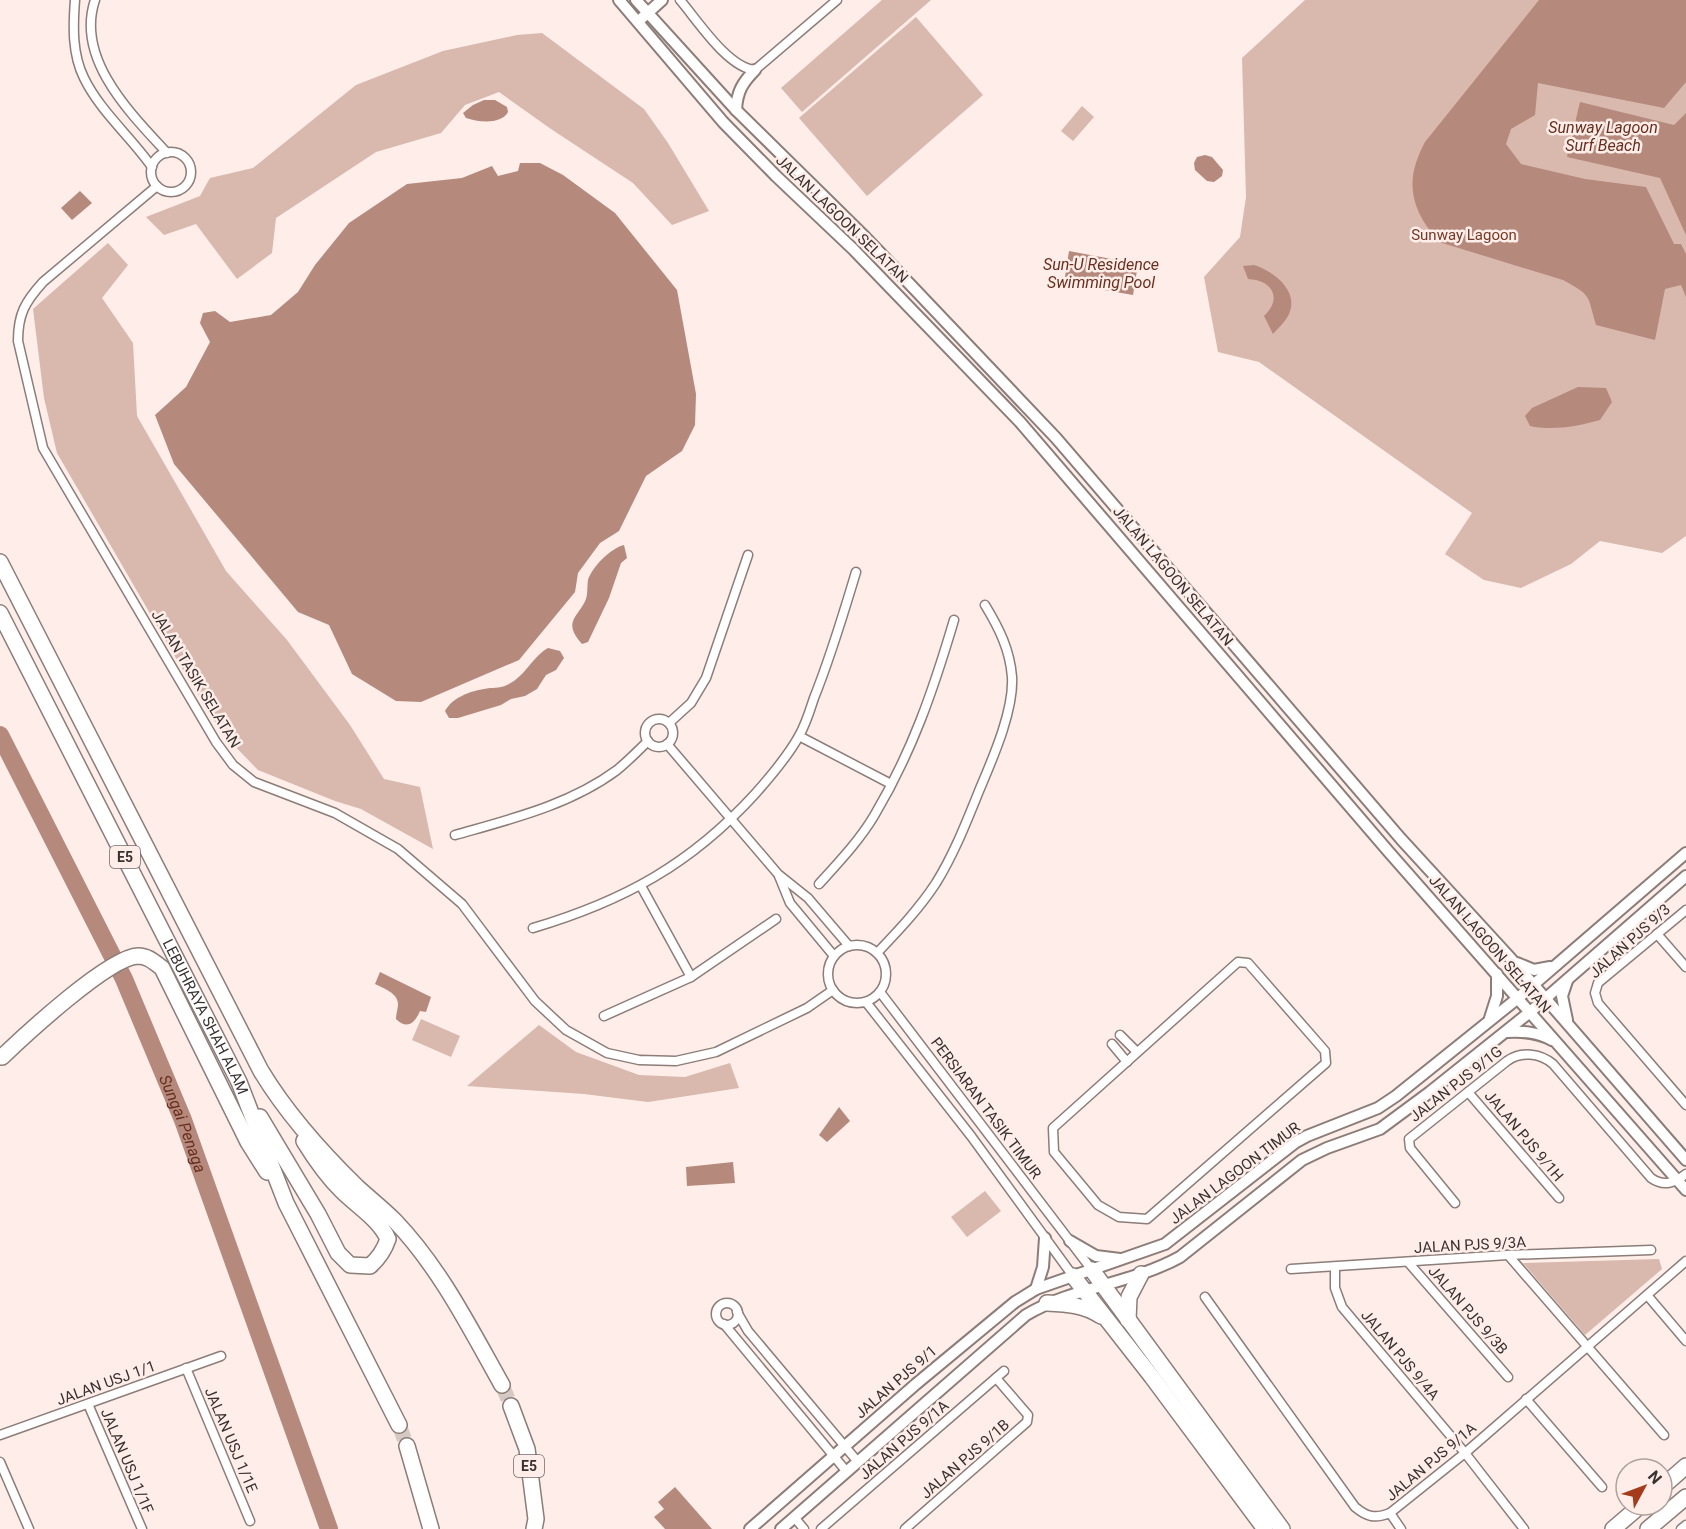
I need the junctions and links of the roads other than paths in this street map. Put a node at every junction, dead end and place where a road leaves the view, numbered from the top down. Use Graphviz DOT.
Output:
graph roads {
  1 [pos="75,0"];
  2 [pos="95,0"];
  3 [pos="619,0"];
  4 [pos="636,0"];
  5 [pos="662,0"];
  6 [pos="681,0"];
  7 [pos="837,0"];
  8 [pos="647,13"];
  9 [pos="637,22"];
  10 [pos="756,70"];
  11 [pos="736,111"];
  12 [pos="167,153"];
  13 [pos="152,167"];
  14 [pos="157,186"];
  15 [pos="865,237"];
  16 [pos="853,249"];
  17 [pos="748,555"];
  18 [pos="0,562"];
  19 [pos="856,572"];
  20 [pos="985,605"];
  21 [pos="0,614"];
  22 [pos="954,620"];
  23 [pos="669,723"];
  24 [pos="799,736"];
  25 [pos="648,741"];
  26 [pos="667,744"];
  27 [pos="891,784"];
  28 [pos="732,820"];
  29 [pos="455,834"];
  30 [pos="1686,853"];
  31 [pos="778,874"];
  32 [pos="1686,876"];
  33 [pos="819,884"];
  34 [pos="641,886"];
  35 [pos="1686,909"];
  36 [pos="776,919"];
  37 [pos="533,928"];
  38 [pos="1657,934"];
  39 [pos="849,946"];
  40 [pos="876,953"];
  41 [pos="834,956"];
  42 [pos="1512,960"];
  43 [pos="1556,965"];
  44 [pos="1686,967"];
  45 [pos="1497,974"];
  46 [pos="691,977"];
  47 [pos="1568,978"];
  48 [pos="1533,985"];
  49 [pos="833,990"];
  50 [pos="880,992"];
  51 [pos="1518,998"];
  52 [pos="1544,998"];
  53 [pos="866,1002"];
  54 [pos="1530,1012"];
  55 [pos="604,1016"];
  56 [pos="1489,1021"];
  57 [pos="1569,1025"];
  58 [pos="1506,1032"];
  59 [pos="1120,1035"];
  60 [pos="1557,1043"];
  61 [pos="1112,1044"];
  62 [pos="1137,1052"];
  63 [pos="1,1057"];
  64 [pos="1127,1062"];
  65 [pos="239,1082"];
  66 [pos="1468,1092"];
  67 [pos="275,1095"];
  68 [pos="1686,1105"];
  69 [pos="1686,1160"];
  70 [pos="1682,1177"];
  71 [pos="1686,1190"];
  72 [pos="1559,1198"];
  73 [pos="286,1203"];
  74 [pos="1455,1203"];
  75 [pos="1045,1238"];
  76 [pos="1070,1241"];
  77 [pos="1651,1250"];
  78 [pos="1508,1255"];
  79 [pos="1126,1259"];
  80 [pos="1686,1261"];
  81 [pos="1408,1262"];
  82 [pos="1335,1267"];
  83 [pos="1290,1269"];
  84 [pos="1092,1270"];
  85 [pos="1073,1275"];
  86 [pos="1141,1275"];
  87 [pos="1104,1286"];
  88 [pos="1036,1289"];
  89 [pos="1085,1290"];
  90 [pos="1647,1295"];
  91 [pos="1205,1297"];
  92 [pos="1047,1303"];
  93 [pos="737,1312"];
  94 [pos="1106,1320"];
  95 [pos="1128,1320"];
  96 [pos="724,1324"];
  97 [pos="1686,1341"];
  98 [pos="1586,1346"];
  99 [pos="221,1356"];
  100 [pos="186,1368"];
  101 [pos="1004,1371"];
  102 [pos="1508,1377"];
  103 [pos="996,1378"];
  104 [pos="502,1385"];
  105 [pos="1526,1399"];
  106 [pos="87,1404"];
  107 [pos="511,1406"];
  108 [pos="399,1425"];
  109 [pos="0,1435"];
  110 [pos="1664,1435"];
  111 [pos="407,1446"];
  112 [pos="844,1446"];
  113 [pos="1465,1453"];
  114 [pos="834,1456"];
  115 [pos="0,1462"];
  116 [pos="858,1462"];
  117 [pos="1686,1466"];
  118 [pos="847,1472"];
  119 [pos="1674,1476"];
  120 [pos="1602,1487"];
  121 [pos="1686,1497"];
  122 [pos="1390,1513"];
  123 [pos="794,1517"];
  124 [pos="1627,1517"];
  125 [pos="250,1521"];
  126 [pos="1686,1525"];
  127 [pos="29,1529"];
  128 [pos="142,1529"];
  129 [pos="431,1529"];
  130 [pos="534,1529"];
  131 [pos="750,1529"];
  132 [pos="781,1529"];
  133 [pos="804,1529"];
  134 [pos="821,1529"];
  135 [pos="905,1529"];
  136 [pos="1264,1529"];
  137 [pos="1282,1529"];
  138 [pos="1401,1529"];
  139 [pos="1524,1529"];
  140 [pos="1613,1529"];
  141 [pos="1648,1529"];
  142 [pos="1681,1529"];
  1 -- 13 [label="street"];
  2 -- 12 [label="street"];
  3 -- 9 [label="main road, JALAN LAGOON SELATAN"];
  4 -- 8 [label="main road, JALAN LAGOON SELATAN"];
  5 -- 8 [label="main road"];
  6 -- 10 [label="street"];
  7 -- 10 [label="street"];
  8 -- 9 [label="main road"];
  8 -- 11 [label="main road, JALAN LAGOON SELATAN"];
  9 -- 16 [label="main road, JALAN LAGOON SELATAN"];
  10 -- 11 [label="main road"];
  11 -- 15 [label="main road, JALAN LAGOON SELATAN"];
  12 -- 13 [label="street"];
  12 -- 14 [label="street"];
  13 -- 14 [label="street"];
  14 -- 49 [label="street, JALAN TASIK SELATAN"];
  15 -- 16 [label="main road"];
  15 -- 42 [label="main road, JALAN LAGOON SELATAN"];
  16 -- 45 [label="main road, JALAN LAGOON SELATAN"];
  17 -- 23 [label="street"];
  18 -- 67 [label="highway, LEBUHRAYA SHAH ALAM / E5"];
  19 -- 24 [label="street"];
  20 -- 40 [label="street"];
  21 -- 65 [label="highway, LEBUHRAYA SHAH ALAM / E5"];
  22 -- 27 [label="street"];
  23 -- 25 [label="street"];
  23 -- 26 [label="street"];
  24 -- 27 [label="street"];
  24 -- 28 [label="street"];
  25 -- 26 [label="street"];
  25 -- 29 [label="street"];
  26 -- 28 [label="street"];
  27 -- 33 [label="street"];
  28 -- 31 [label="street"];
  28 -- 34 [label="street"];
  30 -- 43 [label="main road, JALAN LAGOON TIMUR"];
  31 -- 39 [label="street"];
  31 -- 41 [label="street"];
  32 -- 47 [label="main road, JALAN LAGOON TIMUR"];
  34 -- 37 [label="street"];
  34 -- 46 [label="street"];
  35 -- 38 [label="street, JALAN PJS 9/3"];
  36 -- 46 [label="street"];
  38 -- 44 [label="street"];
  38 -- 68 [label="street, JALAN PJS 9/3"];
  39 -- 40 [label="street"];
  39 -- 41 [label="street"];
  40 -- 50 [label="street"];
  41 -- 49 [label="street"];
  42 -- 43 [label="main road"];
  42 -- 48 [label="main road, JALAN LAGOON SELATAN"];
  43 -- 48 [label="main road, JALAN LAGOON TIMUR"];
  45 -- 51 [label="main road, JALAN LAGOON SELATAN"];
  45 -- 56 [label="main road"];
  46 -- 55 [label="street"];
  47 -- 52 [label="main road, JALAN LAGOON TIMUR"];
  47 -- 57 [label="main road"];
  48 -- 51 [label="main road, JALAN LAGOON TIMUR"];
  48 -- 52 [label="main road, JALAN LAGOON SELATAN"];
  49 -- 53 [label="street"];
  50 -- 53 [label="street"];
  50 -- 76 [label="street, PERSIARAN TASIK TIMUR"];
  51 -- 54 [label="main road, JALAN LAGOON SELATAN"];
  51 -- 56 [label="main road, JALAN LAGOON TIMUR"];
  52 -- 54 [label="main road, JALAN LAGOON TIMUR"];
  52 -- 57 [label="main road, JALAN LAGOON SELATAN"];
  53 -- 75 [label="street, PERSIARAN TASIK TIMUR"];
  54 -- 58 [label="main road, JALAN LAGOON TIMUR"];
  54 -- 60 [label="main road, JALAN LAGOON SELATAN"];
  56 -- 79 [label="main road, JALAN LAGOON TIMUR"];
  57 -- 69 [label="main road, JALAN LAGOON SELATAN"];
  58 -- 60 [label="main road"];
  58 -- 86 [label="main road, JALAN LAGOON TIMUR"];
  59 -- 62 [label="street"];
  60 -- 70 [label="main road, JALAN LAGOON SELATAN"];
  61 -- 64 [label="street"];
  62 -- 64 [label="street"];
  62 -- 64 [label="street"];
  63 -- 73 [label="highway"];
  65 -- 67 [label="highway"];
  65 -- 73 [label="highway, LEBUHRAYA SHAH ALAM / E5"];
  66 -- 70 [label="street, JALAN PJS 9/1G"];
  66 -- 72 [label="street, JALAN PJS 9/1H"];
  66 -- 74 [label="street, JALAN PJS 9/1G"];
  67 -- 104 [label="highway, LEBUHRAYA SHAH ALAM / E5"];
  70 -- 71 [label="main road, JALAN LAGOON SELATAN"];
  73 -- 108 [label="highway, LEBUHRAYA SHAH ALAM / E5"];
  75 -- 85 [label="street, PERSIARAN TASIK TIMUR"];
  75 -- 88 [label="main road"];
  76 -- 79 [label="main road"];
  76 -- 84 [label="street, PERSIARAN TASIK TIMUR"];
  77 -- 78 [label="street, JALAN PJS 9/3A"];
  78 -- 81 [label="street, JALAN PJS 9/3A"];
  78 -- 98 [label="street"];
  79 -- 84 [label="main road, JALAN LAGOON TIMUR"];
  80 -- 90 [label="street, JALAN PJS 9/1A"];
  81 -- 82 [label="street, JALAN PJS 9/3A"];
  81 -- 102 [label="street, JALAN PJS 9/3B"];
  82 -- 83 [label="street, JALAN PJS 9/3A"];
  82 -- 113 [label="street, JALAN PJS 9/4A"];
  84 -- 85 [label="main road, JALAN LAGOON TIMUR"];
  84 -- 87 [label="highway"];
  85 -- 88 [label="main road, JALAN PJS 9/1"];
  85 -- 89 [label="highway"];
  86 -- 87 [label="main road, JALAN LAGOON TIMUR"];
  86 -- 95 [label="highway"];
  87 -- 89 [label="main road, JALAN LAGOON TIMUR"];
  87 -- 95 [label="highway"];
  88 -- 112 [label="main road, JALAN PJS 9/1"];
  89 -- 92 [label="main road"];
  89 -- 94 [label="highway"];
  90 -- 97 [label="street"];
  90 -- 98 [label="street, JALAN PJS 9/1A"];
  91 -- 122 [label="street, JALAN PJS 9/1A"];
  92 -- 94 [label="highway"];
  92 -- 116 [label="main road"];
  93 -- 96 [label="street"];
  93 -- 96 [label="street"];
  93 -- 112 [label="street"];
  94 -- 136 [label="highway"];
  95 -- 137 [label="highway"];
  96 -- 114 [label="street"];
  98 -- 105 [label="street, JALAN PJS 9/1A"];
  98 -- 110 [label="street"];
  99 -- 100 [label="street, JALAN USJ 1/1"];
  100 -- 106 [label="street, JALAN USJ 1/1"];
  100 -- 125 [label="street, JALAN USJ 1/1E"];
  101 -- 103 [label="street, JALAN PJS 9/1A"];
  103 -- 134 [label="street, JALAN PJS 9/1A"];
  103 -- 135 [label="street, JALAN PJS 9/1B"];
  105 -- 113 [label="street, JALAN PJS 9/1A"];
  105 -- 120 [label="street"];
  106 -- 109 [label="street, JALAN USJ 1/1"];
  106 -- 128 [label="street, JALAN USJ 1/1F"];
  107 -- 130 [label="highway, E5"];
  111 -- 129 [label="highway"];
  112 -- 114 [label="main road, JALAN PJS 9/1"];
  112 -- 116 [label="street"];
  113 -- 122 [label="street, JALAN PJS 9/1A"];
  113 -- 139 [label="street, JALAN PJS 9/4A"];
  114 -- 118 [label="street"];
  114 -- 131 [label="main road, JALAN PJS 9/1"];
  115 -- 127 [label="street"];
  116 -- 118 [label="main road"];
  117 -- 119 [label="highway"];
  118 -- 123 [label="main road"];
  121 -- 141 [label="highway"];
  122 -- 138 [label="street"];
  123 -- 132 [label="main road"];
  123 -- 133 [label="street"];
  124 -- 140 [label="highway"];
  126 -- 142 [label="street"];
}
